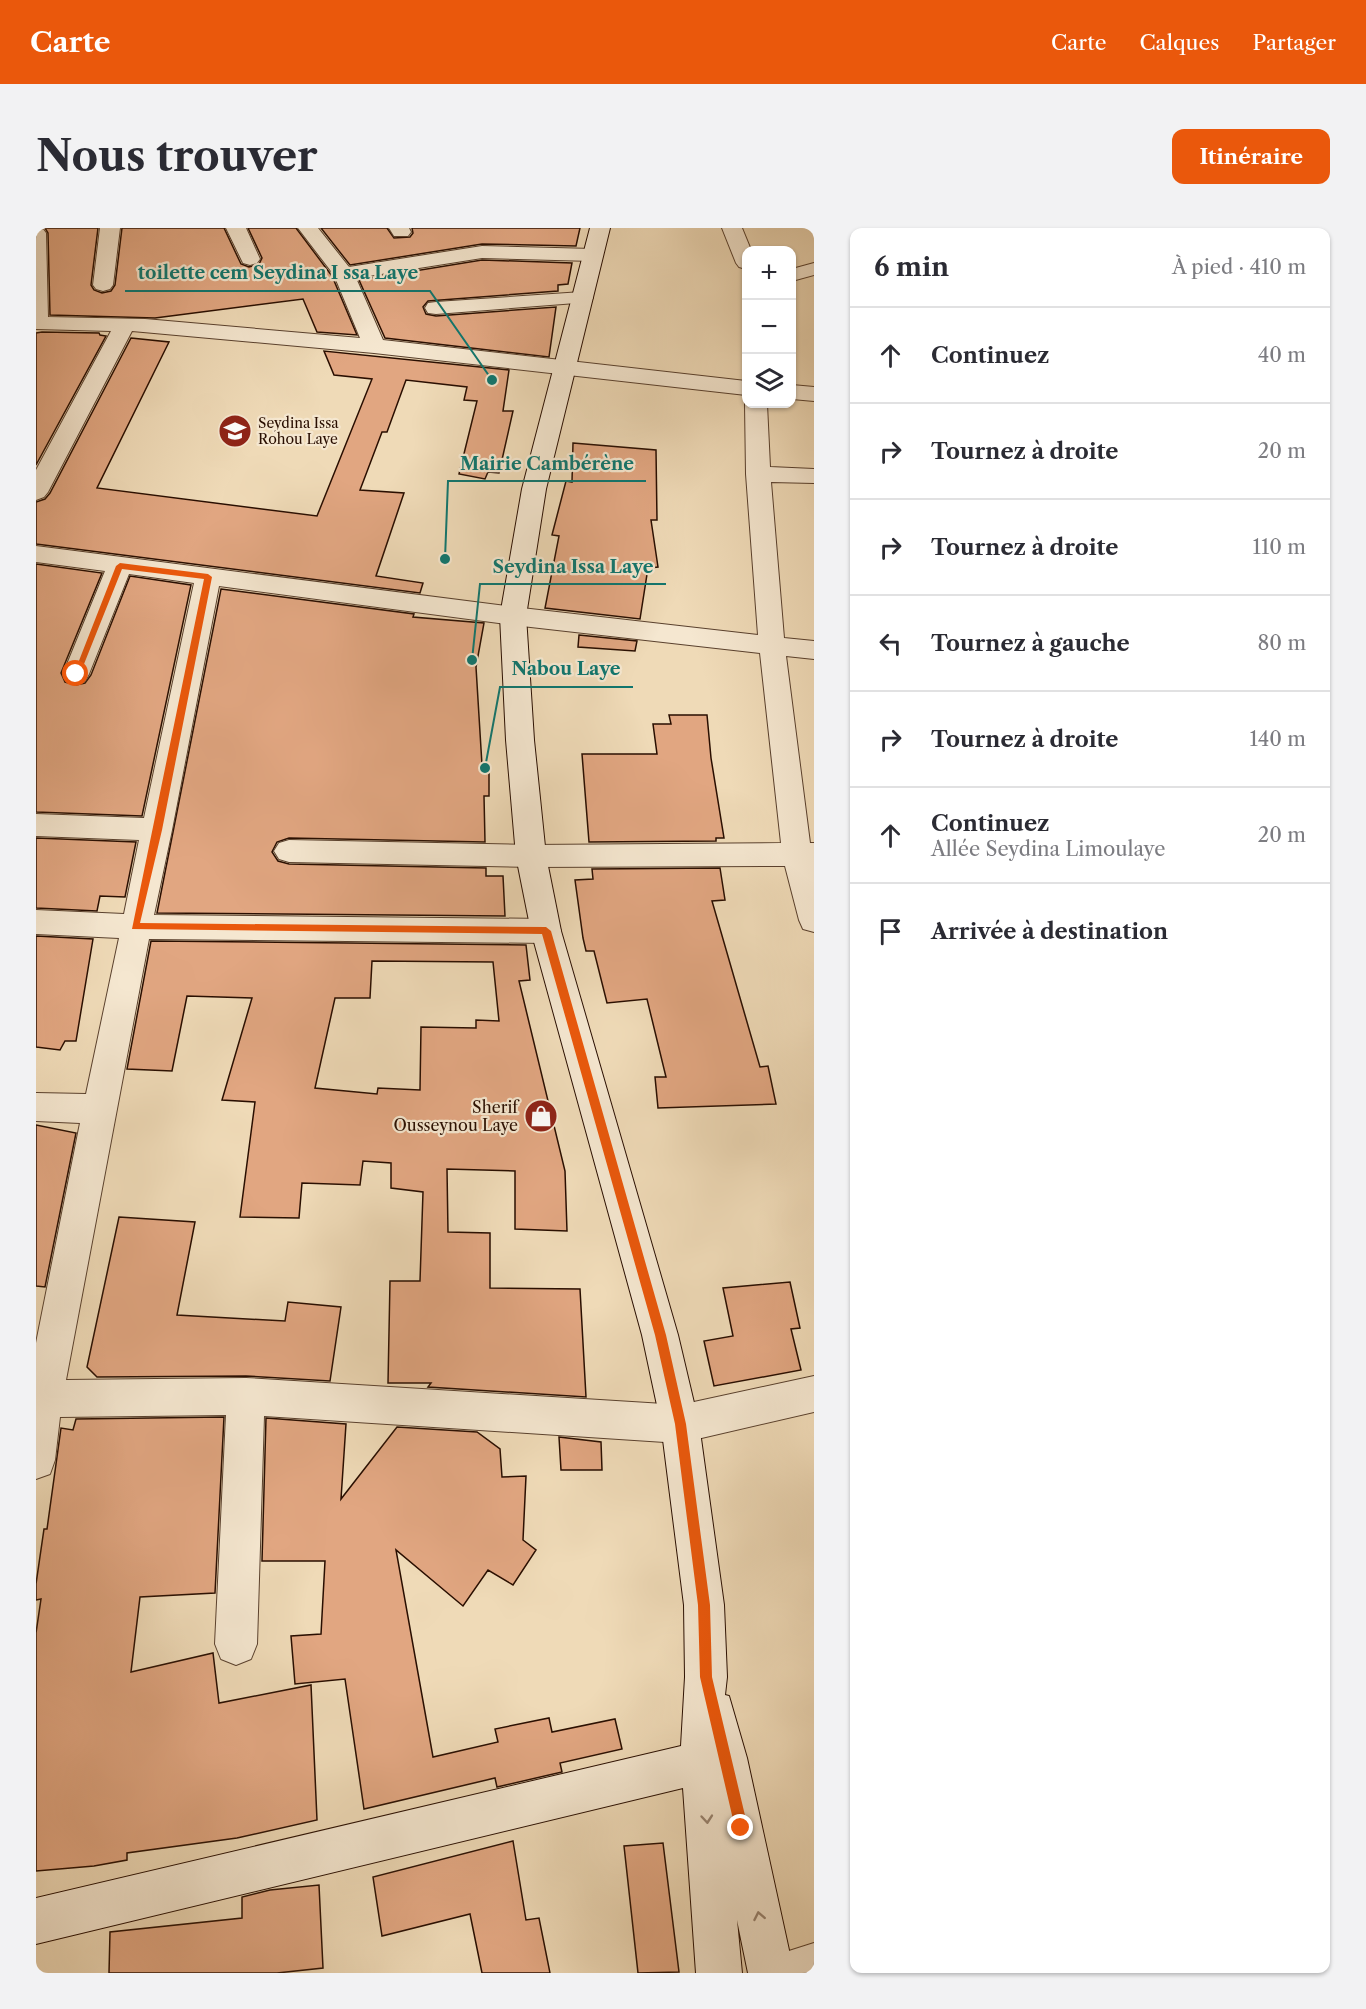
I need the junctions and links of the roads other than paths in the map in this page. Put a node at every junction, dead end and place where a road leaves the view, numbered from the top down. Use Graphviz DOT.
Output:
graph roads {
  1 [pos="110,228"];
  2 [pos="236,228"];
  3 [pos="308,228"];
  4 [pos="732,228"];
  5 [pos="36,232"];
  6 [pos="596,242"];
  7 [pos="742,251"];
  8 [pos="250,259"];
  9 [pos="814,269"];
  10 [pos="344,274"];
  11 [pos="796,274"];
  12 [pos="103,285"];
  13 [pos="582,298"];
  14 [pos="436,309"];
  15 [pos="37,323"];
  16 [pos="125,324"];
  17 [pos="374,346"];
  18 [pos="565,366"];
  19 [pos="742,387"];
  20 [pos="796,392"];
  21 [pos="814,394"];
  22 [pos="756,408"];
  23 [pos="758,474"];
  24 [pos="814,476"];
  25 [pos="36,492"];
  26 [pos="36,554"];
  27 [pos="120,566"];
  28 [pos="208,577"];
  29 [pos="513,616"];
  30 [pos="772,647"];
  31 [pos="814,650"];
  32 [pos="76,674"];
  33 [pos="36,825"];
  34 [pos="158,830"];
  35 [pos="289,850"];
  36 [pos="806,855"];
  37 [pos="531,856"];
  38 [pos="814,920"];
  39 [pos="36,922"];
  40 [pos="135,927"];
  41 [pos="546,931"];
  42 [pos="36,1107"];
  43 [pos="99,1109"];
  44 [pos="814,1394"];
  45 [pos="246,1396"];
  46 [pos="40,1398"];
  47 [pos="680,1424"];
  48 [pos="36,1460"];
  49 [pos="236,1644"];
  50 [pos="706,1677"];
  51 [pos="702,1762"];
  52 [pos="36,1922"];
  53 [pos="814,1966"];
  54 [pos="719,1973"];
  55 [pos="771,1973"];
  56 [pos="786,1973"];
  1 -- 12 [label="street"];
  2 -- 8 [label="street"];
  3 -- 10 [label="street"];
  4 -- 7 [label="street"];
  5 -- 15 [label="street"];
  6 -- 10 [label="street"];
  6 -- 13 [label="street"];
  9 -- 11 [label="street"];
  10 -- 17 [label="street"];
  13 -- 14 [label="street"];
  13 -- 18 [label="street"];
  15 -- 16 [label="street"];
  16 -- 17 [label="street"];
  16 -- 25 [label="street"];
  17 -- 18 [label="street"];
  18 -- 19 [label="street"];
  18 -- 29 [label="street"];
  20 -- 21 [label="street"];
  22 -- 23 [label="street"];
  23 -- 24 [label="street"];
  23 -- 30 [label="street"];
  26 -- 27 [label="street"];
  27 -- 28 [label="street"];
  27 -- 32 [label="street"];
  28 -- 29 [label="street"];
  28 -- 34 [label="street"];
  29 -- 30 [label="street"];
  29 -- 37 [label="street"];
  30 -- 31 [label="street"];
  30 -- 36 [label="street"];
  33 -- 34 [label="street"];
  34 -- 40 [label="street"];
  35 -- 37 [label="street"];
  36 -- 37 [label="street"];
  36 -- 38 [label="street"];
  37 -- 41 [label="street"];
  39 -- 40 [label="street"];
  40 -- 41 [label="street"];
  40 -- 43 [label="street"];
  41 -- 47 [label="street"];
  42 -- 43 [label="street"];
  43 -- 46 [label="street"];
  44 -- 47 [label="street"];
  45 -- 46 [label="street"];
  45 -- 47 [label="street"];
  45 -- 49 [label="street"];
  46 -- 48 [label="street"];
  47 -- 50 [label="street"];
  50 -- 51 [label="street"];
  55 -- 50 [label="street, one-way"];
  51 -- 52 [label="street"];
  51 -- 54 [label="street, one-way"];
  53 -- 56 [label="street"];
}
